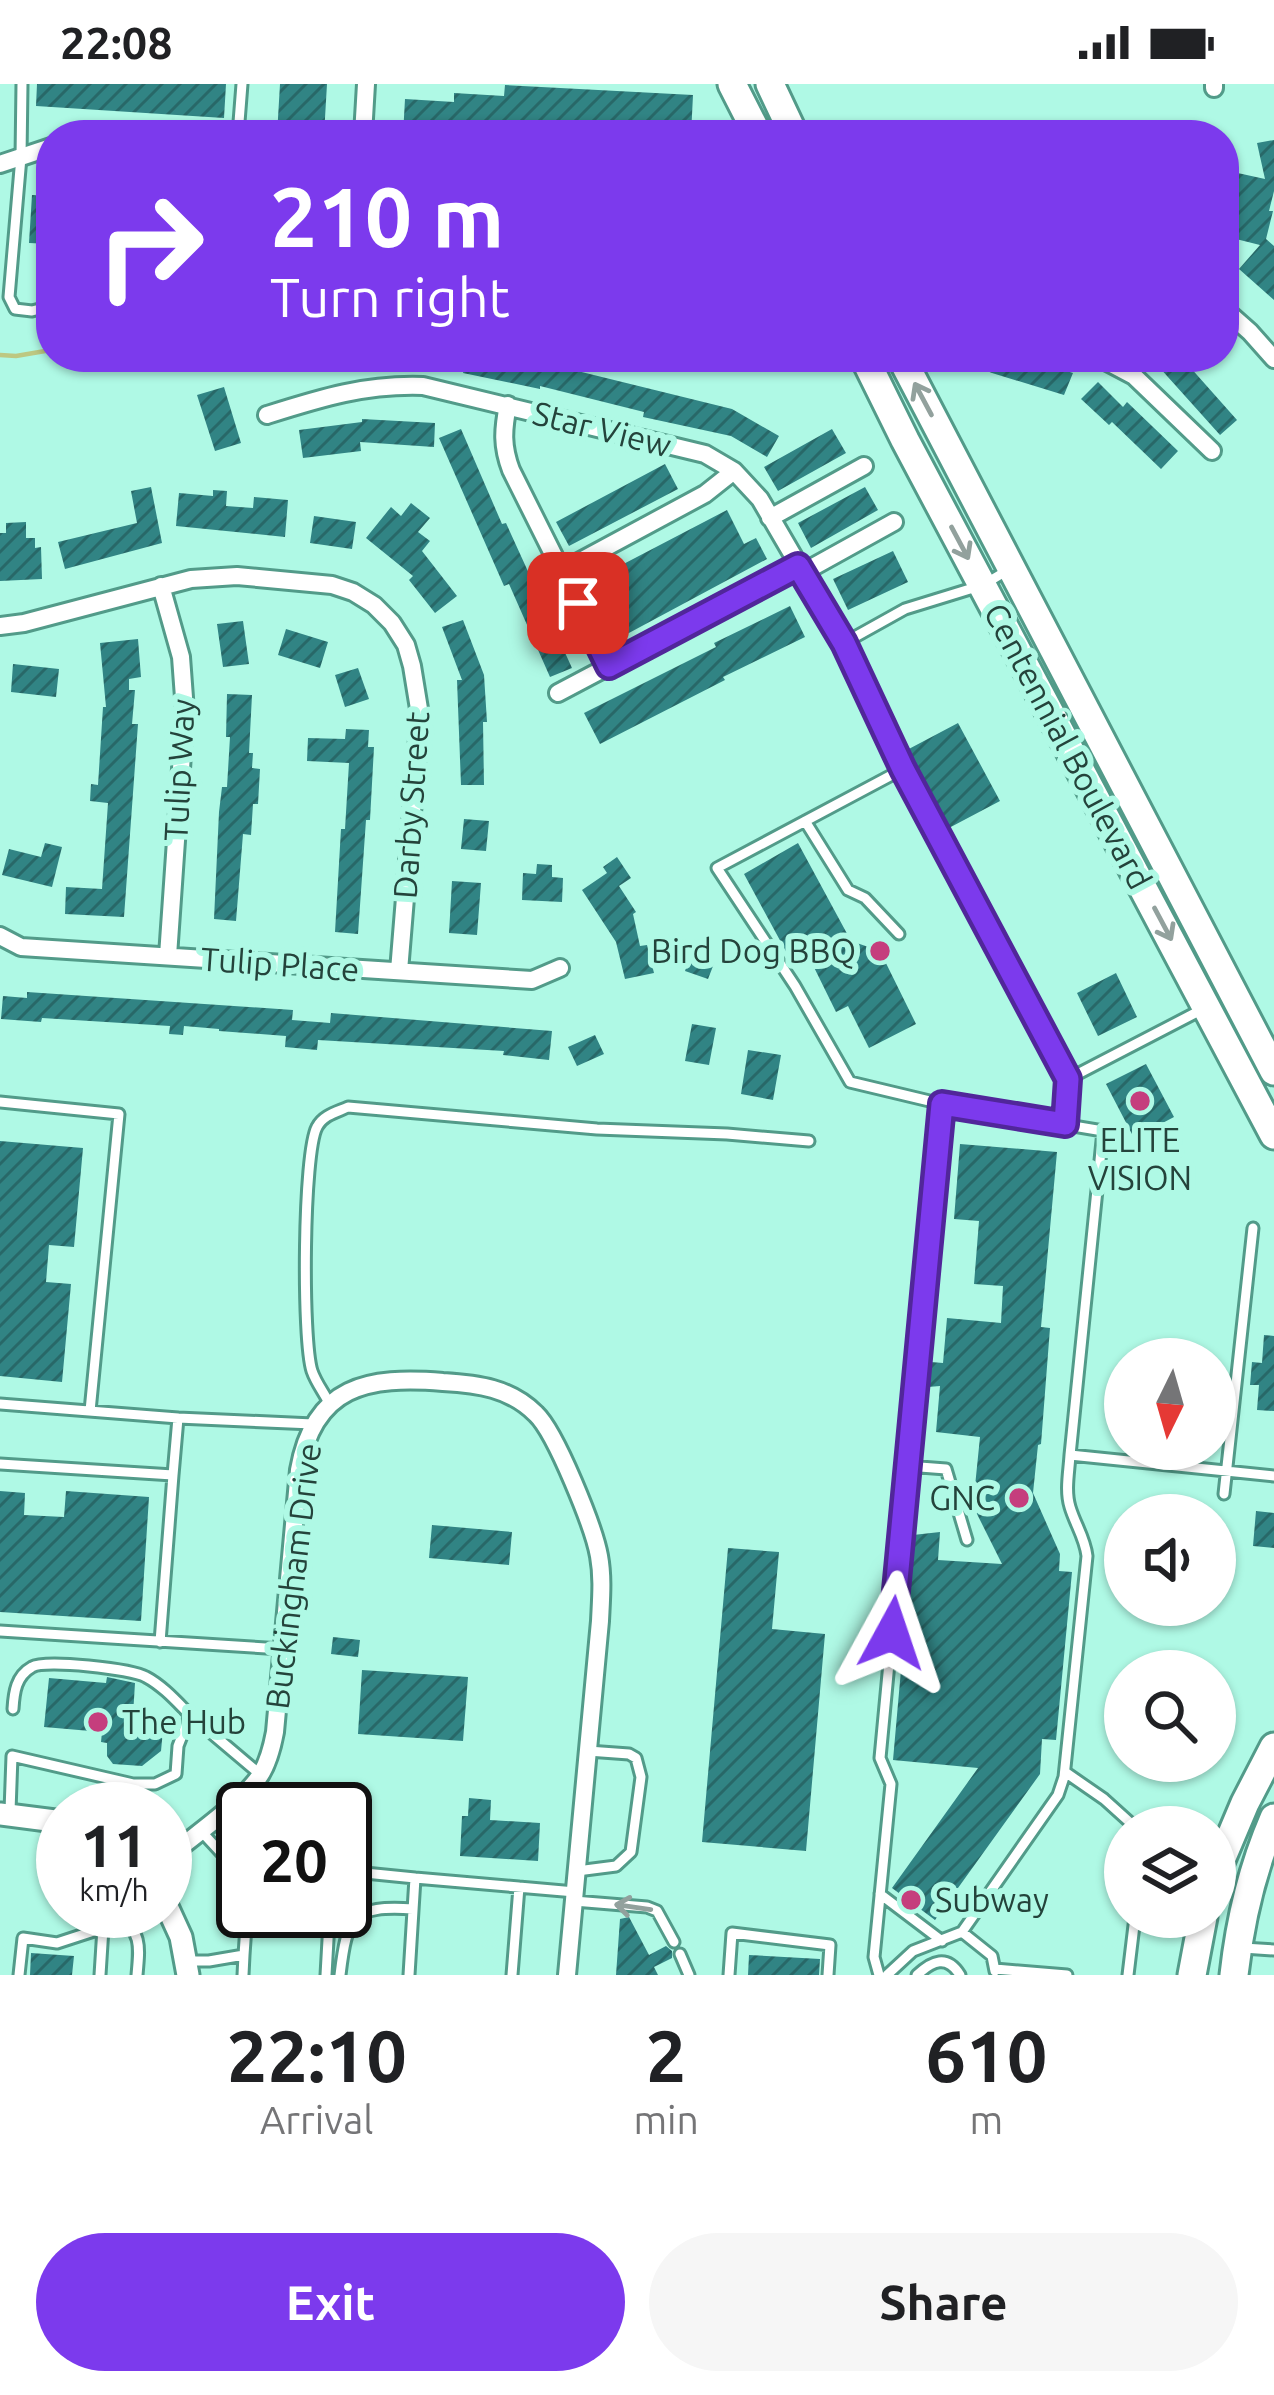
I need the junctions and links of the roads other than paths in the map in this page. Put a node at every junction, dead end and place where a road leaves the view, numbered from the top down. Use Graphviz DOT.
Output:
graph roads {
  1 [pos="22,84"];
  2 [pos="242,84"];
  3 [pos="366,84"];
  4 [pos="732,84"];
  5 [pos="770,84"];
  6 [pos="239,120"];
  7 [pos="364,120"];
  8 [pos="750,120"];
  9 [pos="787,120"];
  10 [pos="36,152"];
  11 [pos="21,157"];
  12 [pos="0,164"];
  13 [pos="36,310"];
  14 [pos="1239,322"];
  15 [pos="1274,359"];
  16 [pos="871,372"];
  17 [pos="909,372"];
  18 [pos="1135,372"];
  19 [pos="508,405"];
  20 [pos="267,415"];
  21 [pos="1212,451"];
  22 [pos="864,466"];
  23 [pos="734,471"];
  24 [pos="770,518"];
  25 [pos="894,522"];
  26 [pos="1013,568"];
  27 [pos="800,570"];
  28 [pos="562,572"];
  29 [pos="983,585"];
  30 [pos="160,586"];
  31 [pos="0,626"];
  32 [pos="844,643"];
  33 [pos="609,666"];
  34 [pos="558,693"];
  35 [pos="903,769"];
  36 [pos="805,821"];
  37 [pos="899,934"];
  38 [pos="0,937"];
  39 [pos="168,956"];
  40 [pos="560,968"];
  41 [pos="399,971"];
  42 [pos="1206,1007"];
  43 [pos="1274,1071"];
  44 [pos="1068,1079"];
  45 [pos="0,1102"];
  46 [pos="942,1104"];
  47 [pos="1065,1124"];
  48 [pos="1274,1135"];
  49 [pos="809,1141"];
  50 [pos="1253,1228"];
  51 [pos="0,1404"];
  52 [pos="330,1405"];
  53 [pos="90,1411"];
  54 [pos="178,1418"];
  55 [pos="313,1424"];
  56 [pos="1070,1455"];
  57 [pos="0,1464"];
  58 [pos="908,1466"];
  59 [pos="1226,1471"];
  60 [pos="173,1474"];
  61 [pos="1274,1476"];
  62 [pos="1224,1494"];
  63 [pos="967,1540"];
  64 [pos="0,1631"];
  65 [pos="160,1642"];
  66 [pos="282,1649"];
  67 [pos="13,1708"];
  68 [pos="190,1715"];
  69 [pos="1274,1747"];
  70 [pos="588,1750"];
  71 [pos="1065,1772"];
  72 [pos="261,1775"];
  73 [pos="1112,1806"];
  74 [pos="5,1815"];
  75 [pos="1274,1818"];
  76 [pos="36,1819"];
  77 [pos="1236,1824"];
  78 [pos="200,1830"];
  79 [pos="192,1837"];
  80 [pos="216,1847"];
  81 [pos="577,1871"];
  82 [pos="372,1874"];
  83 [pos="415,1878"];
  84 [pos="519,1887"];
  85 [pos="880,1894"];
  86 [pos="574,1897"];
  87 [pos="413,1909"];
  88 [pos="962,1932"];
  89 [pos="70,1938"];
  90 [pos="102,1938"];
  91 [pos="138,1938"];
  92 [pos="181,1938"];
  93 [pos="245,1938"];
  94 [pos="327,1938"];
  95 [pos="1132,1938"];
  96 [pos="1199,1938"];
  97 [pos="942,1941"];
  98 [pos="674,1942"];
  99 [pos="1274,1950"];
  100 [pos="680,1954"];
  101 [pos="244,1955"];
  102 [pos="1236,1961"];
  103 [pos="188,1968"];
  104 [pos="995,1972"];
  105 [pos="20,1975"];
  106 [pos="100,1975"];
  107 [pos="137,1975"];
  108 [pos="243,1975"];
  109 [pos="326,1975"];
  110 [pos="340,1975"];
  111 [pos="409,1975"];
  112 [pos="512,1975"];
  113 [pos="567,1975"];
  114 [pos="689,1975"];
  115 [pos="729,1975"];
  116 [pos="828,1975"];
  117 [pos="883,1975"];
  118 [pos="917,1975"];
  119 [pos="960,1975"];
  120 [pos="1067,1975"];
  121 [pos="1128,1975"];
  122 [pos="1192,1975"];
  1 -- 11 [label="lane"];
  2 -- 6 [label="lane"];
  3 -- 7 [label="street"];
  4 -- 8 [label="main road"];
  5 -- 9 [label="main road"];
  10 -- 11 [label="street"];
  11 -- 12 [label="street"];
  11 -- 13 [label="lane"];
  14 -- 15 [label="street"];
  16 -- 29 [label="main road, Centennial Boulevard, one-way"];
  26 -- 17 [label="main road, Centennial Boulevard, one-way"];
  18 -- 21 [label="street"];
  19 -- 20 [label="street, Star View"];
  19 -- 23 [label="street, Star View"];
  19 -- 28 [label="street"];
  22 -- 24 [label="street"];
  23 -- 24 [label="street, Star View"];
  23 -- 28 [label="street"];
  24 -- 27 [label="street, Star View"];
  25 -- 27 [label="street"];
  26 -- 29 [label="lane"];
  26 -- 43 [label="main road, Centennial Boulevard"];
  27 -- 32 [label="street, Star View"];
  27 -- 33 [label="street"];
  28 -- 33 [label="street"];
  29 -- 32 [label="lane"];
  29 -- 42 [label="main road, Centennial Boulevard, one-way"];
  30 -- 31 [label="street, Darby Street"];
  30 -- 39 [label="street, Tulip Way"];
  30 -- 41 [label="street, Darby Street"];
  32 -- 35 [label="lane"];
  33 -- 34 [label="street"];
  35 -- 36 [label="lane"];
  35 -- 44 [label="lane"];
  36 -- 37 [label="lane"];
  36 -- 46 [label="lane"];
  38 -- 39 [label="street, Tulip Place"];
  39 -- 41 [label="street, Tulip Place"];
  40 -- 41 [label="street, Tulip Place"];
  42 -- 44 [label="lane"];
  42 -- 48 [label="main road, Centennial Boulevard"];
  44 -- 47 [label="lane"];
  45 -- 53 [label="lane"];
  46 -- 47 [label="lane"];
  46 -- 58 [label="lane"];
  47 -- 56 [label="lane"];
  49 -- 52 [label="lane"];
  50 -- 59 [label="lane"];
  51 -- 53 [label="lane"];
  52 -- 55 [label="street, Buckingham Drive"];
  52 -- 70 [label="street, Buckingham Drive"];
  53 -- 54 [label="lane"];
  54 -- 55 [label="lane"];
  54 -- 60 [label="lane"];
  55 -- 66 [label="street, Buckingham Drive"];
  56 -- 59 [label="lane"];
  56 -- 71 [label="lane"];
  57 -- 60 [label="lane"];
  58 -- 63 [label="lane"];
  58 -- 85 [label="lane"];
  59 -- 61 [label="lane"];
  59 -- 62 [label="lane"];
  60 -- 65 [label="lane"];
  64 -- 65 [label="lane"];
  65 -- 66 [label="lane"];
  66 -- 72 [label="street, Buckingham Drive"];
  67 -- 68 [label="lane"];
  68 -- 72 [label="lane"];
  68 -- 74 [label="lane"];
  69 -- 77 [label="main road"];
  70 -- 81 [label="street, Buckingham Drive"];
  70 -- 81 [label="lane"];
  71 -- 73 [label="lane"];
  71 -- 88 [label="lane"];
  72 -- 78 [label="street"];
  74 -- 76 [label="street"];
  75 -- 102 [label="main road"];
  78 -- 79 [label="street"];
  78 -- 80 [label="lane"];
  81 -- 86 [label="street, Buckingham Drive"];
  82 -- 83 [label="lane"];
  83 -- 84 [label="lane"];
  83 -- 87 [label="lane"];
  84 -- 86 [label="lane"];
  84 -- 112 [label="lane"];
  85 -- 97 [label="lane"];
  85 -- 117 [label="lane"];
  98 -- 86 [label="lane, one-way"];
  86 -- 113 [label="street, Buckingham Drive"];
  87 -- 110 [label="lane"];
  87 -- 111 [label="lane"];
  88 -- 97 [label="lane"];
  88 -- 104 [label="lane"];
  89 -- 105 [label="lane"];
  90 -- 106 [label="lane"];
  91 -- 107 [label="lane"];
  92 -- 103 [label="street"];
  93 -- 101 [label="lane"];
  94 -- 109 [label="lane"];
  95 -- 121 [label="lane"];
  96 -- 122 [label="main road"];
  97 -- 117 [label="lane"];
  99 -- 102 [label="lane"];
  100 -- 114 [label="lane"];
  101 -- 103 [label="lane"];
  101 -- 108 [label="lane"];
  104 -- 120 [label="lane"];
  115 -- 116 [label="lane"];
  118 -- 119 [label="lane"];
}
